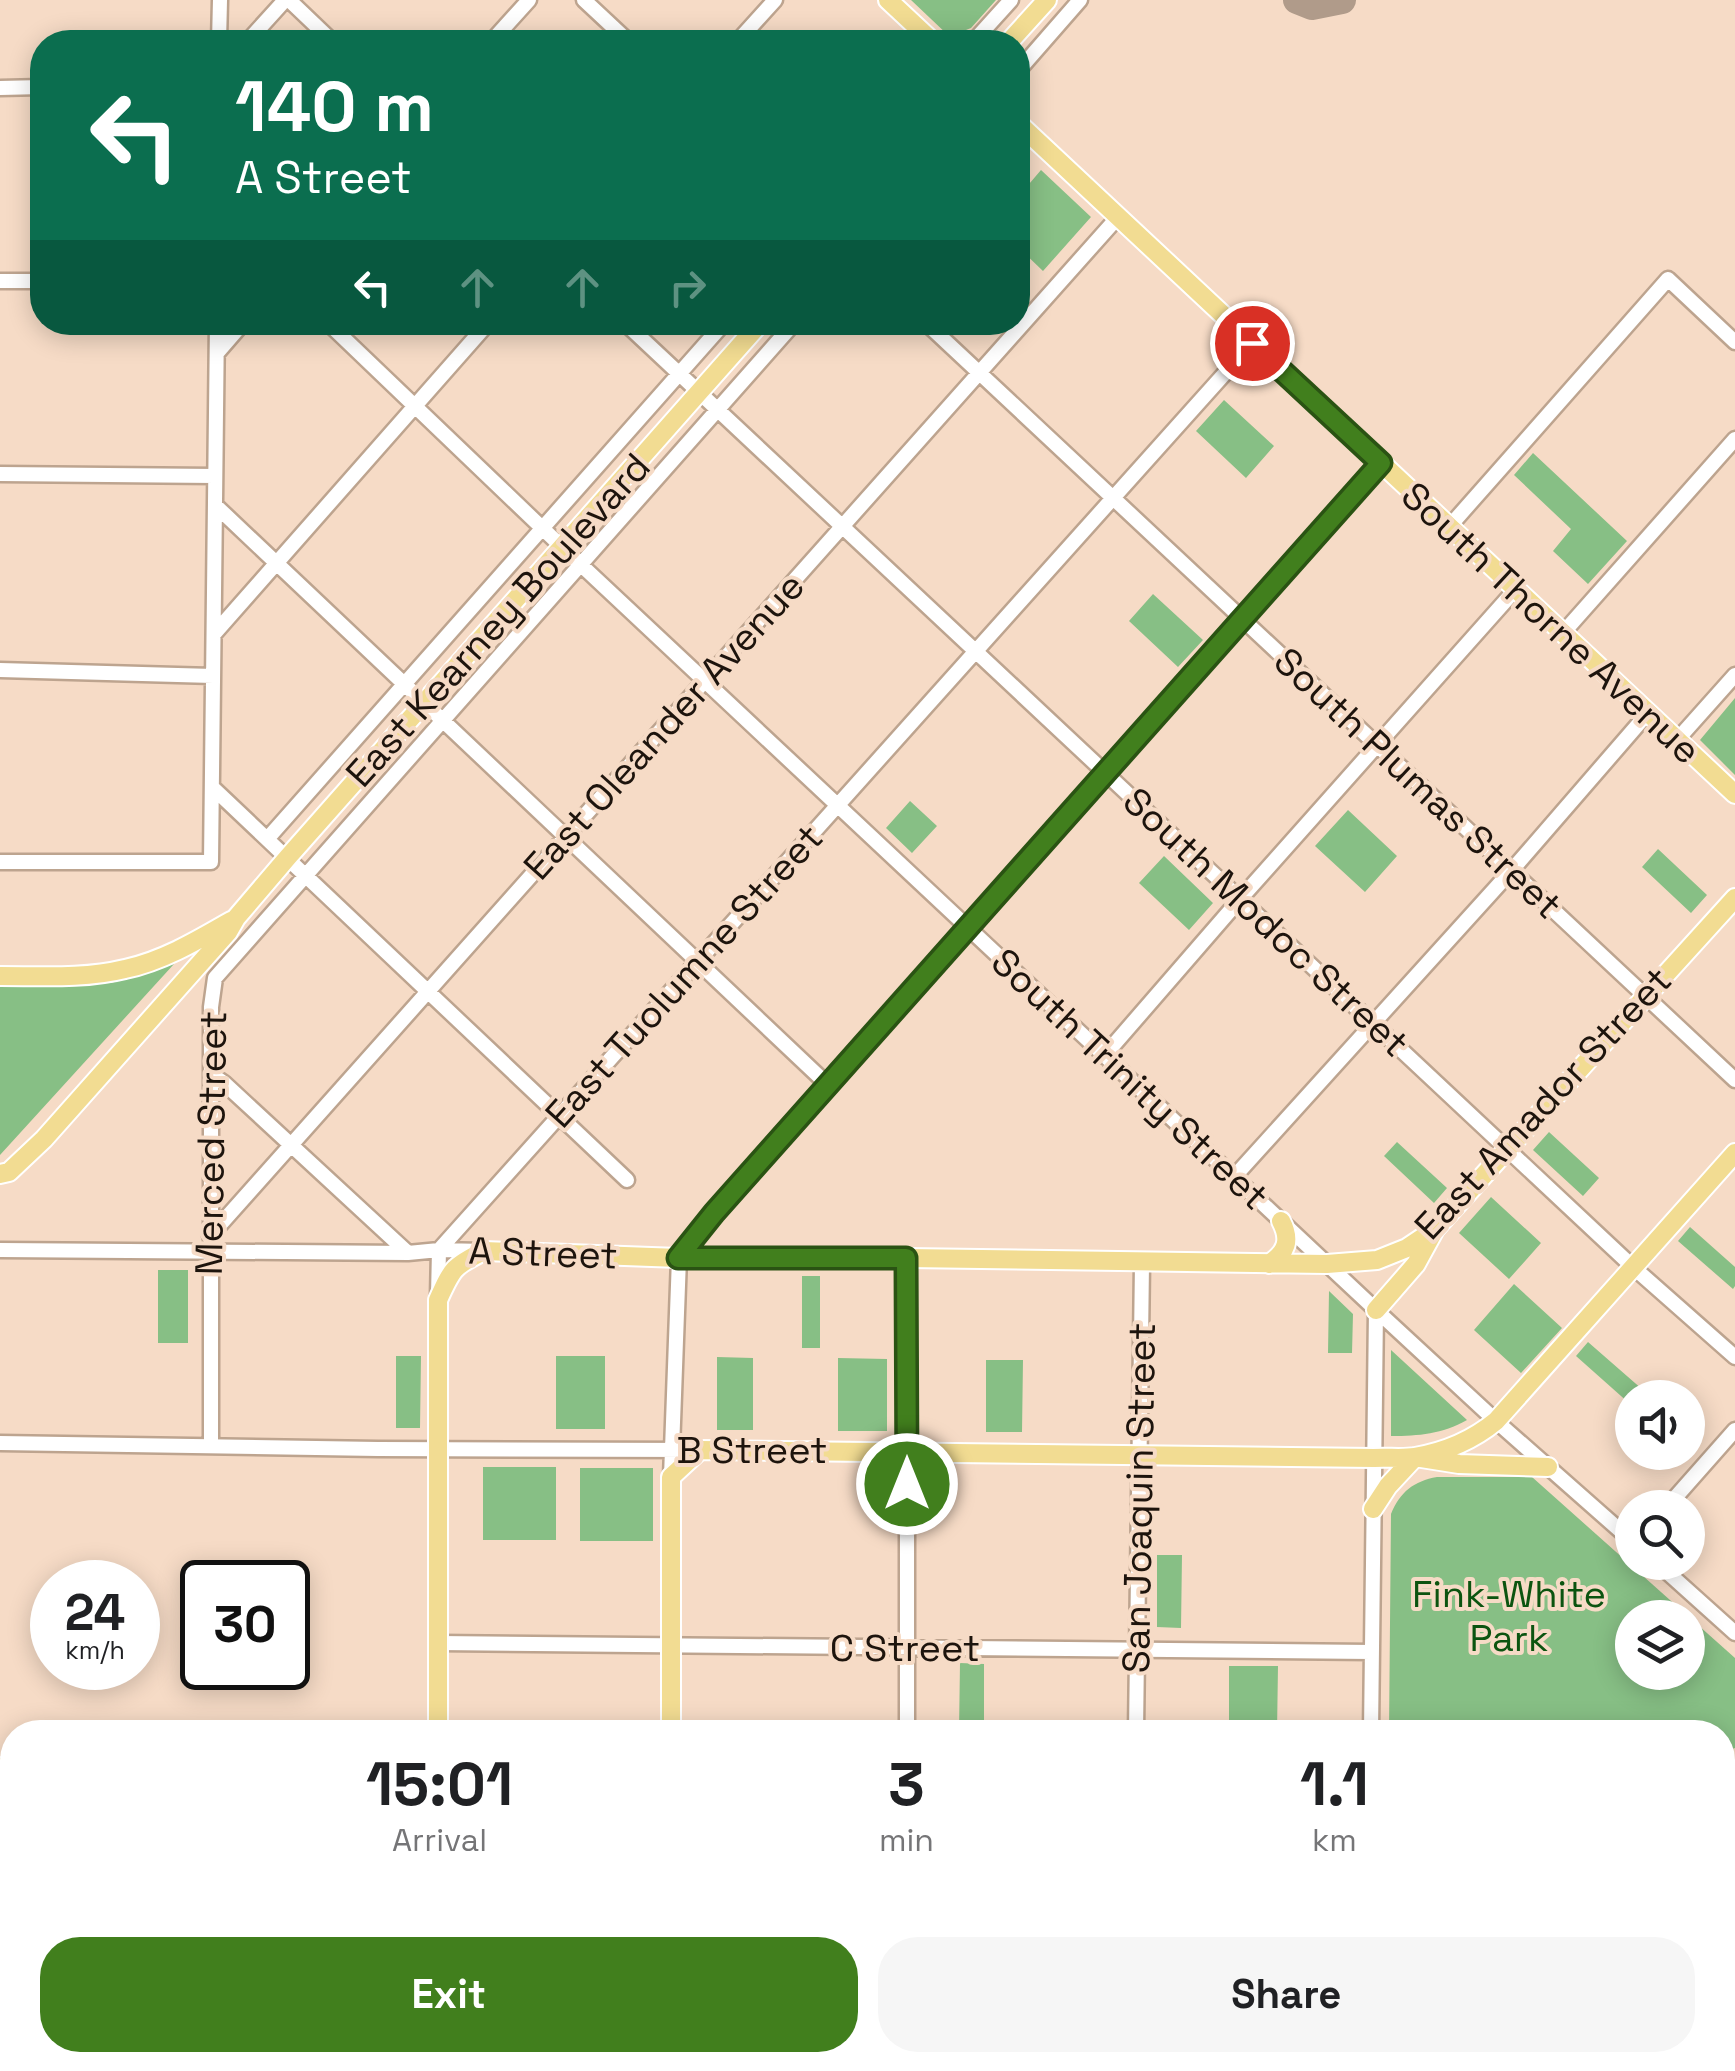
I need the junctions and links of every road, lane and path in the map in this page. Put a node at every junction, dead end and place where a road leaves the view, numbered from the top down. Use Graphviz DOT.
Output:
graph roads {
  1 [pos="220,0"];
  2 [pos="287,0"];
  3 [pos="529,0"];
  4 [pos="584,0"];
  5 [pos="775,0"];
  6 [pos="888,0"];
  7 [pos="1010,0"];
  8 [pos="1047,0"];
  9 [pos="1080,0"];
  10 [pos="220,30"];
  11 [pos="258,30"];
  12 [pos="320,30"];
  13 [pos="502,30"];
  14 [pos="616,30"];
  15 [pos="748,30"];
  16 [pos="919,30"];
  17 [pos="984,30"];
  18 [pos="1020,30"];
  19 [pos="1030,57"];
  20 [pos="0,88"];
  21 [pos="30,88"];
  22 [pos="1030,134"];
  23 [pos="1118,217"];
  24 [pos="0,281"];
  25 [pos="30,282"];
  26 [pos="1030,316"];
  27 [pos="218,335"];
  28 [pos="233,335"];
  29 [pos="341,335"];
  30 [pos="478,335"];
  31 [pos="637,335"];
  32 [pos="713,335"];
  33 [pos="750,335"];
  34 [pos="783,335"];
  35 [pos="939,335"];
  36 [pos="1013,335"];
  37 [pos="1735,342"];
  38 [pos="1252,343"];
  39 [pos="218,352"];
  40 [pos="979,373"];
  41 [pos="678,375"];
  42 [pos="698,394"];
  43 [pos="415,406"];
  44 [pos="716,411"];
  45 [pos="1735,439"];
  46 [pos="1381,463"];
  47 [pos="0,474"];
  48 [pos="215,476"];
  49 [pos="1113,498"];
  50 [pos="215,505"];
  51 [pos="841,527"];
  52 [pos="1449,527"];
  53 [pos="542,528"];
  54 [pos="562,547"];
  55 [pos="276,563"];
  56 [pos="580,564"];
  57 [pos="1516,589"];
  58 [pos="1242,619"];
  59 [pos="1563,633"];
  60 [pos="214,634"];
  61 [pos="975,652"];
  62 [pos="0,670"];
  63 [pos="1735,675"];
  64 [pos="213,676"];
  65 [pos="704,681"];
  66 [pos="404,684"];
  67 [pos="424,703"];
  68 [pos="1648,713"];
  69 [pos="442,720"];
  70 [pos="1677,740"];
  71 [pos="1377,745"];
  72 [pos="1106,773"];
  73 [pos="212,787"];
  74 [pos="1735,794"];
  75 [pos="837,806"];
  76 [pos="565,836"];
  77 [pos="268,838"];
  78 [pos="288,857"];
  79 [pos="0,862"];
  80 [pos="1512,870"];
  81 [pos="306,874"];
  82 [pos="1240,898"];
  83 [pos="1735,898"];
  84 [pos="236,918"];
  85 [pos="968,928"];
  86 [pos="698,962"];
  87 [pos="0,976"];
  88 [pos="428,991"];
  89 [pos="1644,995"];
  90 [pos="1374,1023"];
  91 [pos="1104,1056"];
  92 [pos="211,1074"];
  93 [pos="1735,1080"];
  94 [pos="828,1085"];
  95 [pos="559,1116"];
  96 [pos="44,1139"];
  97 [pos="292,1146"];
  98 [pos="1508,1148"];
  99 [pos="1735,1153"];
  100 [pos="0,1174"];
  101 [pos="1234,1177"];
  102 [pos="626,1180"];
  103 [pos="0,1191"];
  104 [pos="1281,1221"];
  105 [pos="1434,1230"];
  106 [pos="210,1243"];
  107 [pos="0,1250"];
  108 [pos="438,1250"];
  109 [pos="484,1251"];
  110 [pos="408,1254"];
  111 [pos="678,1258"];
  112 [pos="906,1258"];
  113 [pos="1142,1263"];
  114 [pos="1269,1264"];
  115 [pos="1326,1264"];
  116 [pos="1633,1267"];
  117 [pos="438,1300"];
  118 [pos="1376,1310"];
  119 [pos="1735,1356"];
  120 [pos="1496,1422"];
  121 [pos="1735,1430"];
  122 [pos="0,1444"];
  123 [pos="211,1446"];
  124 [pos="440,1450"];
  125 [pos="673,1450"];
  126 [pos="700,1450"];
  127 [pos="907,1451"];
  128 [pos="1140,1456"];
  129 [pos="1415,1457"];
  130 [pos="1374,1458"];
  131 [pos="1548,1467"];
  132 [pos="671,1477"];
  133 [pos="1682,1490"];
  134 [pos="1374,1509"];
  135 [pos="1615,1526"];
  136 [pos="1676,1580"];
  137 [pos="1735,1634"];
  138 [pos="438,1643"];
  139 [pos="672,1646"];
  140 [pos="907,1648"];
  141 [pos="1137,1650"];
  142 [pos="1372,1652"];
  143 [pos="438,1720"];
  144 [pos="671,1720"];
  145 [pos="907,1720"];
  146 [pos="1136,1720"];
  147 [pos="1371,1720"];
  1 -- 10 [label="street"];
  2 -- 11 [label="street"];
  2 -- 12 [label="street"];
  3 -- 13 [label="street"];
  4 -- 14 [label="street"];
  5 -- 15 [label="street"];
  6 -- 16 [label="main road"];
  7 -- 17 [label="street"];
  8 -- 18 [label="main road"];
  9 -- 19 [label="street"];
  20 -- 21 [label="street"];
  22 -- 23 [label="main road, South Thorne Avenue"];
  23 -- 26 [label="street, East Oleander Avenue"];
  23 -- 38 [label="main road, South Thorne Avenue"];
  24 -- 25 [label="street"];
  27 -- 39 [label="street"];
  28 -- 39 [label="street"];
  29 -- 43 [label="street, South Trinity Street"];
  30 -- 43 [label="street"];
  31 -- 41 [label="street, South Modoc Street"];
  32 -- 41 [label="street, East Kearney Boulevard"];
  33 -- 42 [label="main road, East Kearney Boulevard"];
  34 -- 44 [label="street, East Kearney Boulevard"];
  35 -- 40 [label="street, South Plumas Street"];
  36 -- 40 [label="street, East Oleander Avenue"];
  37 -- 52 [label="street"];
  38 -- 46 [label="main road, South Thorne Avenue"];
  38 -- 49 [label="street, East Tuolumne Street"];
  39 -- 48 [label="street"];
  40 -- 49 [label="street, South Plumas Street"];
  40 -- 51 [label="street, East Oleander Avenue"];
  41 -- 42 [label="street, South Modoc Street"];
  41 -- 53 [label="street, East Kearney Boulevard"];
  42 -- 44 [label="street, South Modoc Street"];
  42 -- 54 [label="main road, East Kearney Boulevard"];
  43 -- 53 [label="street, South Trinity Street"];
  43 -- 55 [label="street"];
  44 -- 51 [label="street, South Modoc Street"];
  44 -- 56 [label="street, East Kearney Boulevard"];
  45 -- 59 [label="street"];
  46 -- 52 [label="main road, South Thorne Avenue"];
  46 -- 58 [label="street"];
  47 -- 48 [label="street"];
  48 -- 50 [label="street"];
  49 -- 58 [label="street, South Plumas Street"];
  49 -- 61 [label="street, East Tuolumne Street"];
  50 -- 55 [label="street"];
  50 -- 60 [label="street"];
  51 -- 61 [label="street, South Modoc Street"];
  51 -- 65 [label="street, East Oleander Avenue"];
  52 -- 57 [label="main road, South Thorne Avenue"];
  53 -- 54 [label="street, South Trinity Street"];
  53 -- 66 [label="street, East Kearney Boulevard"];
  54 -- 56 [label="street, South Trinity Street"];
  54 -- 67 [label="main road, East Kearney Boulevard"];
  55 -- 60 [label="street"];
  55 -- 66 [label="street"];
  56 -- 65 [label="street, South Trinity Street"];
  56 -- 69 [label="street, East Kearney Boulevard"];
  57 -- 59 [label="main road, South Thorne Avenue"];
  57 -- 71 [label="street"];
  58 -- 71 [label="street, South Plumas Street"];
  58 -- 72 [label="street"];
  59 -- 68 [label="main road, South Thorne Avenue"];
  60 -- 64 [label="street"];
  61 -- 72 [label="street, South Modoc Street"];
  61 -- 75 [label="street, East Tuolumne Street"];
  62 -- 64 [label="street"];
  63 -- 70 [label="street"];
  64 -- 73 [label="street"];
  65 -- 75 [label="street, South Trinity Street"];
  65 -- 76 [label="street, East Oleander Avenue"];
  66 -- 67 [label="street"];
  66 -- 77 [label="street, East Kearney Boulevard"];
  67 -- 69 [label="street"];
  67 -- 78 [label="main road, East Kearney Boulevard"];
  68 -- 70 [label="main road, South Thorne Avenue"];
  68 -- 80 [label="street"];
  69 -- 76 [label="street"];
  69 -- 81 [label="street, East Kearney Boulevard"];
  70 -- 74 [label="main road, South Thorne Avenue"];
  71 -- 80 [label="street, South Plumas Street"];
  71 -- 82 [label="street"];
  72 -- 82 [label="street, South Modoc Street"];
  72 -- 85 [label="street"];
  73 -- 77 [label="street"];
  73 -- 79 [label="street"];
  75 -- 85 [label="street, South Trinity Street"];
  75 -- 86 [label="street, East Tuolumne Street"];
  76 -- 86 [label="street"];
  76 -- 88 [label="street, East Oleander Avenue"];
  77 -- 78 [label="street"];
  78 -- 81 [label="street"];
  78 -- 84 [label="main road, East Kearney Boulevard"];
  80 -- 89 [label="street, South Plumas Street"];
  80 -- 90 [label="street"];
  81 -- 88 [label="street"];
  81 -- 92 [label="street, Merced Street"];
  82 -- 90 [label="street, South Modoc Street"];
  82 -- 91 [label="street"];
  83 -- 89 [label="main road, East Amador Street"];
  84 -- 87 [label="main road, East Kearney Boulevard"];
  84 -- 96 [label="main road, East Kearney Boulevard"];
  85 -- 91 [label="street, South Trinity Street"];
  85 -- 94 [label="street"];
  86 -- 94 [label="street"];
  86 -- 95 [label="street, East Tuolumne Street"];
  88 -- 95 [label="street"];
  88 -- 97 [label="street, East Oleander Avenue"];
  89 -- 93 [label="street, South Plumas Street"];
  89 -- 98 [label="main road, East Amador Street"];
  90 -- 98 [label="street, South Modoc Street"];
  90 -- 101 [label="street"];
  91 -- 101 [label="street, South Trinity Street"];
  92 -- 97 [label="street"];
  92 -- 106 [label="street, Merced Street"];
  94 -- 111 [label="street"];
  95 -- 102 [label="street"];
  95 -- 108 [label="street, East Tuolumne Street"];
  96 -- 100 [label="main road, East Kearney Boulevard"];
  96 -- 103 [label="main road"];
  97 -- 106 [label="street, East Oleander Avenue"];
  97 -- 110 [label="street"];
  98 -- 105 [label="main road, East Amador Street"];
  98 -- 116 [label="street, South Modoc Street"];
  99 -- 116 [label="main road"];
  101 -- 104 [label="street, South Trinity Street"];
  104 -- 114 [label="main road"];
  104 -- 115 [label="street, South Trinity Street"];
  105 -- 115 [label="main road, East Amador Street"];
  105 -- 118 [label="main road"];
  106 -- 107 [label="street, A Street"];
  106 -- 110 [label="street, A Street"];
  106 -- 123 [label="street, Merced Street"];
  108 -- 109 [label="street, A Street"];
  108 -- 110 [label="street, A Street"];
  108 -- 117 [label="street"];
  109 -- 111 [label="main road, A Street"];
  109 -- 117 [label="main road"];
  111 -- 112 [label="main road, A Street"];
  111 -- 125 [label="street"];
  112 -- 113 [label="main road, A Street"];
  112 -- 127 [label="street"];
  113 -- 114 [label="main road, A Street"];
  113 -- 128 [label="street, San Joaquin Street"];
  114 -- 115 [label="main road, A Street"];
  115 -- 118 [label="street, South Trinity Street"];
  116 -- 119 [label="street, South Modoc Street"];
  116 -- 120 [label="main road"];
  117 -- 124 [label="main road"];
  118 -- 120 [label="street, South Trinity Street"];
  118 -- 130 [label="street"];
  120 -- 129 [label="main road, B Street"];
  120 -- 131 [label="street, South Trinity Street"];
  121 -- 133 [label="street"];
  122 -- 123 [label="street, B Street"];
  123 -- 124 [label="street, B Street"];
  124 -- 125 [label="street, B Street"];
  124 -- 138 [label="main road"];
  125 -- 126 [label="street, B Street"];
  125 -- 132 [label="street"];
  126 -- 127 [label="main road, B Street"];
  126 -- 132 [label="main road"];
  127 -- 128 [label="main road, B Street"];
  127 -- 140 [label="street"];
  128 -- 130 [label="main road, B Street"];
  128 -- 141 [label="street, San Joaquin Street"];
  129 -- 130 [label="main road, B Street"];
  129 -- 131 [label="main road"];
  129 -- 134 [label="main road"];
  130 -- 134 [label="street"];
  131 -- 135 [label="street, South Trinity Street"];
  132 -- 139 [label="main road"];
  134 -- 142 [label="street"];
  136 -- 137 [label="street"];
  138 -- 139 [label="street, C Street"];
  138 -- 143 [label="main road"];
  139 -- 140 [label="street, C Street"];
  139 -- 144 [label="main road"];
  140 -- 141 [label="street, C Street"];
  140 -- 145 [label="street"];
  141 -- 142 [label="street, C Street"];
  141 -- 146 [label="street, San Joaquin Street"];
  142 -- 147 [label="street"];
}
